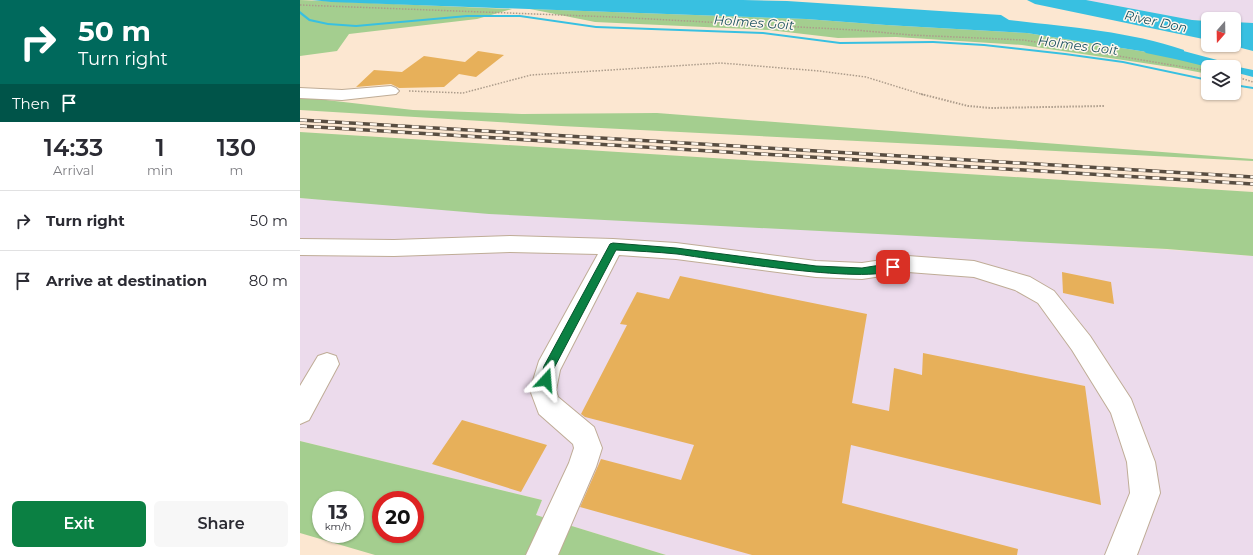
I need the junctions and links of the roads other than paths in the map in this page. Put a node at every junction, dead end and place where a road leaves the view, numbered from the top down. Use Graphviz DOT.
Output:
graph roads {
  1 [pos="391,92"];
  2 [pos="300,93"];
  3 [pos="613,246"];
  4 [pos="300,247"];
  5 [pos="327,364"];
  6 [pos="300,411"];
  7 [pos="542,555"];
  8 [pos="1121,555"];
  1 -- 2 [label="lane"];
  3 -- 4 [label="lane"];
  3 -- 7 [label="lane"];
  3 -- 8 [label="lane"];
  5 -- 6 [label="lane"];
}
